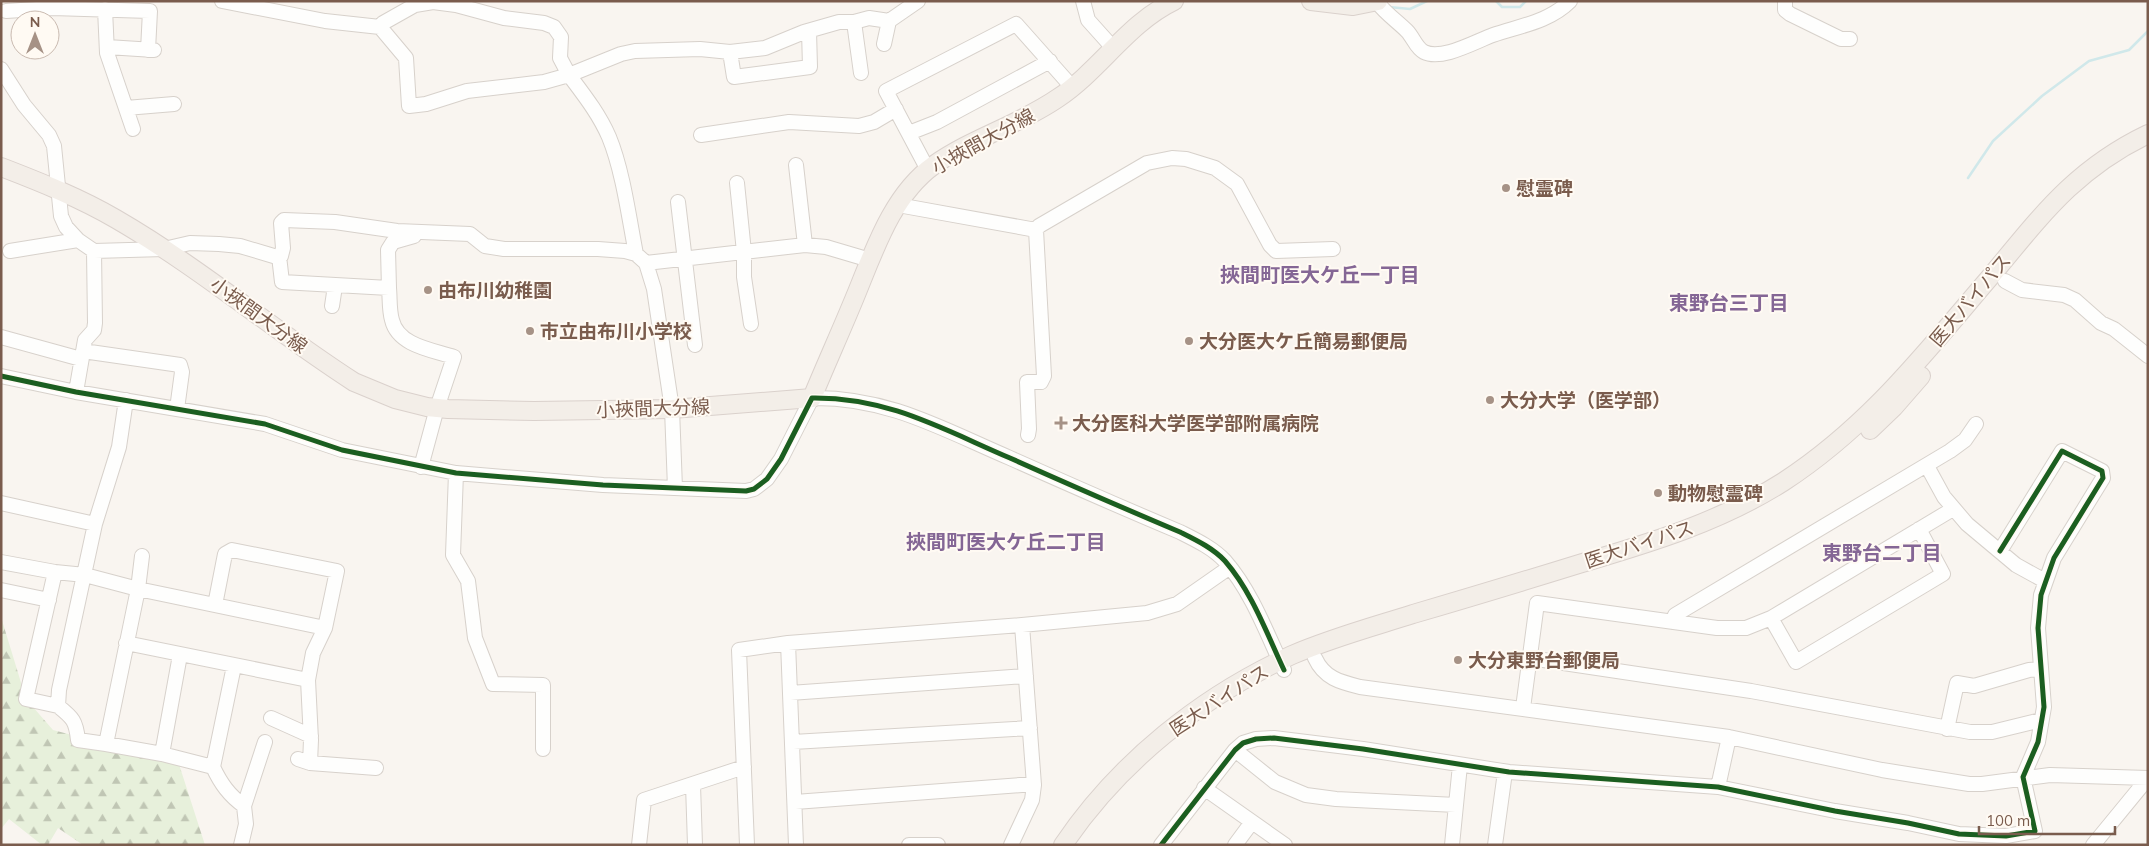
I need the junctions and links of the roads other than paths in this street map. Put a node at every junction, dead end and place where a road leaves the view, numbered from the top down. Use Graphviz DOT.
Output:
graph roads {
  1 [pos="222,1"];
  2 [pos="918,1"];
  3 [pos="1083,1"];
  4 [pos="1174,1"];
  5 [pos="1311,1"];
  6 [pos="1377,1"];
  7 [pos="1570,1"];
  8 [pos="1785,1"];
  9 [pos="51,5"];
  10 [pos="105,9"];
  11 [pos="3,10"];
  12 [pos="889,21"];
  13 [pos="854,22"];
  14 [pos="380,27"];
  15 [pos="809,30"];
  16 [pos="1850,40"];
  17 [pos="884,44"];
  18 [pos="107,47"];
  19 [pos="1114,49"];
  20 [pos="730,52"];
  21 [pos="1050,61"];
  22 [pos="1,70"];
  23 [pos="862,73"];
  24 [pos="569,75"];
  25 [pos="1072,87"];
  26 [pos="174,104"];
  27 [pos="126,108"];
  28 [pos="896,110"];
  29 [pos="134,129"];
  30 [pos="909,133"];
  31 [pos="2148,134"];
  32 [pos="701,135"];
  33 [pos="2148,147"];
  34 [pos="796,165"];
  35 [pos="1,167"];
  36 [pos="928,170"];
  37 [pos="737,183"];
  38 [pos="59,190"];
  39 [pos="678,202"];
  40 [pos="898,205"];
  41 [pos="1036,230"];
  42 [pos="426,233"];
  43 [pos="78,240"];
  44 [pos="804,245"];
  45 [pos="164,249"];
  46 [pos="1332,249"];
  47 [pos="10,251"];
  48 [pos="94,251"];
  49 [pos="744,252"];
  50 [pos="279,256"];
  51 [pos="686,258"];
  52 [pos="641,259"];
  53 [pos="870,260"];
  54 [pos="2005,281"];
  55 [pos="335,286"];
  56 [pos="389,288"];
  57 [pos="332,306"];
  58 [pos="751,324"];
  59 [pos="1,337"];
  60 [pos="695,345"];
  61 [pos="82,355"];
  62 [pos="2148,356"];
  63 [pos="1,376"];
  64 [pos="76,392"];
  65 [pos="812,398"];
  66 [pos="126,400"];
  67 [pos="437,408"];
  68 [pos="177,409"];
  69 [pos="672,410"];
  70 [pos="1976,424"];
  71 [pos="1028,435"];
  72 [pos="1927,466"];
  73 [pos="421,467"];
  74 [pos="456,473"];
  75 [pos="675,488"];
  76 [pos="1,503"];
  77 [pos="1953,509"];
  78 [pos="95,524"];
  79 [pos="1919,529"];
  80 [pos="2000,551"];
  81 [pos="142,556"];
  82 [pos="1,562"];
  83 [pos="1230,567"];
  84 [pos="55,572"];
  85 [pos="85,575"];
  86 [pos="2045,580"];
  87 [pos="138,589"];
  88 [pos="1,590"];
  89 [pos="49,600"];
  90 [pos="215,605"];
  91 [pos="1771,618"];
  92 [pos="1673,622"];
  93 [pos="1022,625"];
  94 [pos="325,628"];
  95 [pos="126,643"];
  96 [pos="788,644"];
  97 [pos="180,655"];
  98 [pos="1315,658"];
  99 [pos="1530,658"];
  100 [pos="234,666"];
  101 [pos="1282,666"];
  102 [pos="2041,669"];
  103 [pos="1026,676"];
  104 [pos="308,680"];
  105 [pos="790,693"];
  106 [pos="58,706"];
  107 [pos="1523,708"];
  108 [pos="270,718"];
  109 [pos="2041,720"];
  110 [pos="1030,728"];
  111 [pos="1946,729"];
  112 [pos="311,736"];
  113 [pos="1728,737"];
  114 [pos="265,742"];
  115 [pos="793,742"];
  116 [pos="106,744"];
  117 [pos="543,749"];
  118 [pos="1235,750"];
  119 [pos="162,754"];
  120 [pos="1460,765"];
  121 [pos="214,767"];
  122 [pos="744,767"];
  123 [pos="376,768"];
  124 [pos="1505,772"];
  125 [pos="2023,777"];
  126 [pos="1034,784"];
  127 [pos="693,785"];
  128 [pos="1718,787"];
  129 [pos="1204,788"];
  130 [pos="794,802"];
  131 [pos="1456,805"];
  132 [pos="244,806"];
  133 [pos="1252,822"];
  134 [pos="242,845"];
  135 [pos="639,845"];
  136 [pos="695,845"];
  137 [pos="747,845"];
  138 [pos="796,845"];
  139 [pos="909,845"];
  140 [pos="938,845"];
  141 [pos="1011,845"];
  142 [pos="1064,845"];
  143 [pos="1078,845"];
  144 [pos="1161,845"];
  145 [pos="1235,845"];
  146 [pos="1285,845"];
  147 [pos="1452,845"];
  148 [pos="1495,845"];
  149 [pos="2093,845"];
  1 -- 14 [label="street"];
  2 -- 12 [label="street"];
  3 -- 19 [label="street"];
  4 -- 19 [label="main road, 小挾間大分線"];
  5 -- 6 [label="main road"];
  6 -- 7 [label="street"];
  8 -- 16 [label="street"];
  9 -- 10 [label="street"];
  9 -- 11 [label="street"];
  10 -- 18 [label="street"];
  10 -- 18 [label="street"];
  12 -- 13 [label="street"];
  12 -- 17 [label="street"];
  13 -- 15 [label="street"];
  13 -- 23 [label="street"];
  14 -- 24 [label="street"];
  14 -- 24 [label="street"];
  15 -- 20 [label="street"];
  15 -- 20 [label="street"];
  18 -- 27 [label="street"];
  19 -- 25 [label="main road, 小挾間大分線"];
  20 -- 24 [label="street"];
  21 -- 25 [label="street"];
  21 -- 28 [label="street"];
  21 -- 30 [label="street"];
  22 -- 38 [label="street"];
  24 -- 52 [label="street"];
  25 -- 36 [label="main road, 小挾間大分線"];
  26 -- 27 [label="street"];
  27 -- 29 [label="street"];
  28 -- 30 [label="street"];
  28 -- 32 [label="street"];
  30 -- 36 [label="street"];
  31 -- 101 [label="main road, 医大バイパス"];
  33 -- 98 [label="main road, 医大バイパス"];
  34 -- 44 [label="street"];
  35 -- 38 [label="main road, 小挾間大分線"];
  36 -- 40 [label="main road, 小挾間大分線"];
  37 -- 49 [label="street"];
  38 -- 43 [label="street"];
  38 -- 45 [label="main road, 小挾間大分線"];
  39 -- 51 [label="street"];
  40 -- 41 [label="street"];
  40 -- 53 [label="main road, 小挾間大分線"];
  41 -- 46 [label="street"];
  41 -- 71 [label="street"];
  42 -- 50 [label="street"];
  42 -- 52 [label="street"];
  42 -- 56 [label="street"];
  43 -- 47 [label="street"];
  43 -- 48 [label="street"];
  44 -- 49 [label="street"];
  44 -- 53 [label="street"];
  45 -- 48 [label="street"];
  45 -- 50 [label="street"];
  45 -- 67 [label="main road, 小挾間大分線"];
  48 -- 61 [label="street"];
  49 -- 51 [label="street"];
  49 -- 58 [label="street"];
  50 -- 55 [label="street"];
  51 -- 52 [label="street"];
  51 -- 60 [label="street"];
  52 -- 69 [label="street"];
  53 -- 65 [label="main road, 小挾間大分線"];
  54 -- 62 [label="street"];
  55 -- 56 [label="street"];
  55 -- 57 [label="street"];
  56 -- 67 [label="street"];
  59 -- 61 [label="street"];
  61 -- 64 [label="street"];
  61 -- 68 [label="street"];
  63 -- 64 [label="street"];
  64 -- 66 [label="street"];
  65 -- 69 [label="main road, 小挾間大分線"];
  65 -- 75 [label="street"];
  65 -- 83 [label="street"];
  66 -- 68 [label="street"];
  66 -- 78 [label="street"];
  67 -- 69 [label="main road, 小挾間大分線"];
  67 -- 73 [label="street"];
  68 -- 73 [label="street"];
  69 -- 75 [label="street"];
  70 -- 72 [label="street"];
  72 -- 77 [label="street"];
  72 -- 92 [label="street"];
  73 -- 74 [label="street"];
  74 -- 75 [label="street"];
  74 -- 117 [label="street"];
  76 -- 78 [label="street"];
  77 -- 79 [label="street"];
  77 -- 80 [label="street"];
  78 -- 85 [label="street"];
  79 -- 91 [label="street"];
  79 -- 91 [label="street"];
  80 -- 86 [label="street"];
  80 -- 86 [label="street"];
  81 -- 87 [label="street"];
  82 -- 84 [label="street"];
  83 -- 93 [label="street"];
  83 -- 101 [label="street"];
  84 -- 85 [label="street"];
  84 -- 89 [label="street"];
  85 -- 87 [label="street"];
  85 -- 106 [label="street"];
  86 -- 102 [label="street"];
  87 -- 90 [label="street"];
  87 -- 95 [label="street"];
  88 -- 89 [label="street"];
  89 -- 106 [label="street"];
  90 -- 94 [label="street"];
  90 -- 94 [label="street"];
  91 -- 92 [label="street"];
  92 -- 99 [label="street"];
  93 -- 96 [label="street"];
  93 -- 103 [label="street"];
  94 -- 104 [label="street"];
  95 -- 97 [label="street"];
  95 -- 116 [label="street"];
  96 -- 105 [label="street"];
  96 -- 122 [label="street"];
  97 -- 100 [label="street"];
  97 -- 119 [label="street"];
  98 -- 101 [label="main road, 医大バイパス"];
  98 -- 107 [label="street"];
  99 -- 107 [label="street"];
  99 -- 111 [label="street"];
  100 -- 104 [label="street"];
  100 -- 121 [label="street"];
  101 -- 142 [label="main road, 医大バイパス"];
  101 -- 143 [label="main road, 医大バイパス"];
  102 -- 109 [label="street"];
  102 -- 111 [label="street"];
  103 -- 105 [label="street"];
  103 -- 110 [label="street"];
  104 -- 112 [label="street"];
  105 -- 115 [label="street"];
  106 -- 116 [label="street"];
  107 -- 113 [label="street"];
  108 -- 112 [label="street"];
  109 -- 111 [label="street"];
  109 -- 125 [label="street"];
  110 -- 115 [label="street"];
  110 -- 126 [label="street"];
  112 -- 123 [label="street"];
  113 -- 125 [label="street"];
  113 -- 128 [label="street"];
  114 -- 132 [label="street"];
  115 -- 130 [label="street"];
  116 -- 119 [label="street"];
  118 -- 120 [label="street"];
  118 -- 129 [label="street"];
  118 -- 131 [label="street"];
  119 -- 121 [label="street"];
  120 -- 124 [label="street"];
  120 -- 131 [label="street"];
  121 -- 132 [label="street"];
  122 -- 127 [label="street"];
  122 -- 137 [label="street"];
  124 -- 128 [label="street"];
  124 -- 148 [label="street"];
  125 -- 128 [label="street"];
  125 -- 149 [label="street"];
  126 -- 130 [label="street"];
  126 -- 141 [label="street"];
  127 -- 135 [label="street"];
  127 -- 136 [label="street"];
  129 -- 133 [label="street"];
  129 -- 144 [label="street"];
  130 -- 138 [label="street"];
  131 -- 147 [label="street"];
  132 -- 134 [label="street"];
  133 -- 145 [label="street"];
  133 -- 146 [label="street"];
  139 -- 140 [label="street"];
}
